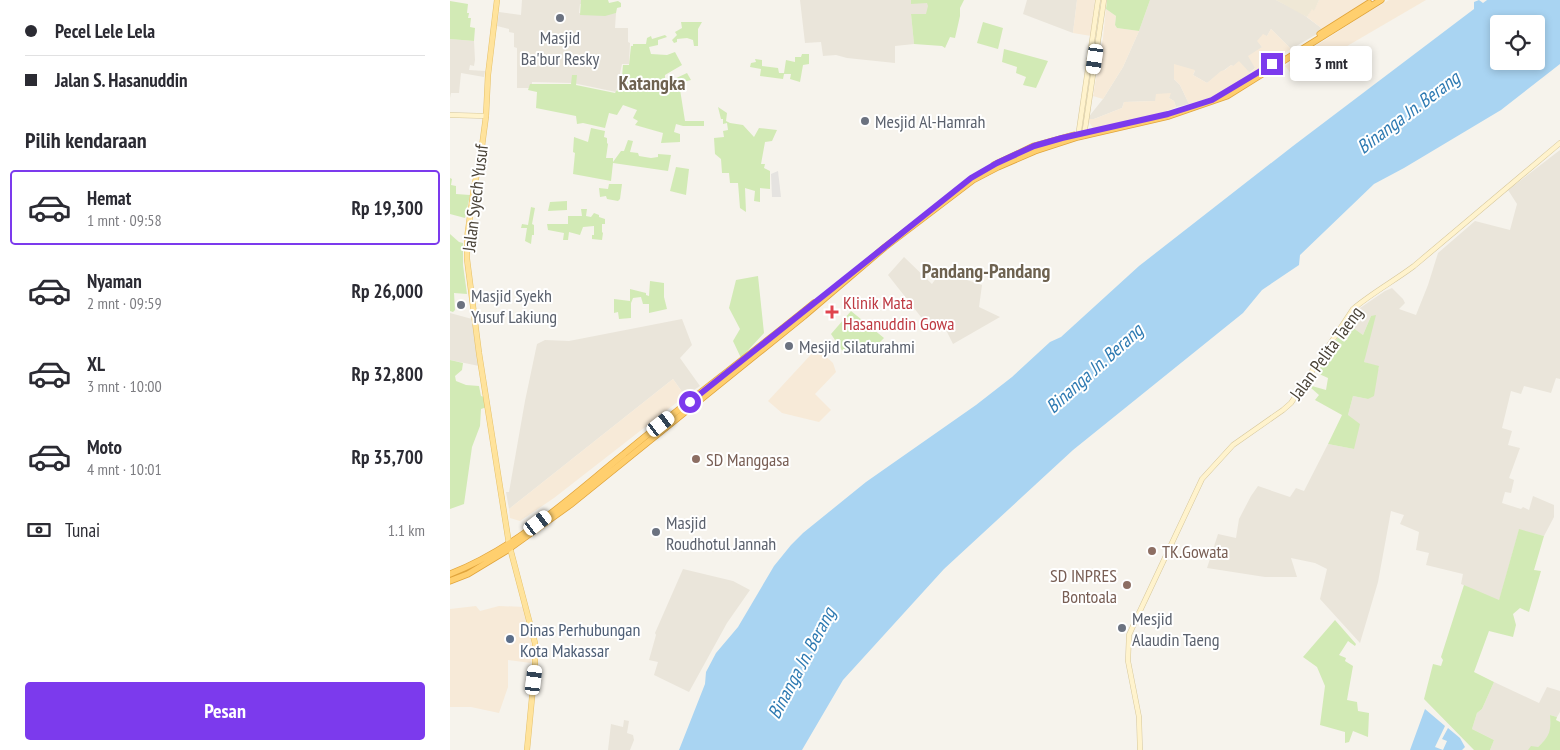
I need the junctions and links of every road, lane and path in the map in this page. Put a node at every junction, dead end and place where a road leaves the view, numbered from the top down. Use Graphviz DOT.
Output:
graph roads {
  1 [pos="497,0"];
  2 [pos="1098,0"];
  3 [pos="1104,0"];
  4 [pos="1374,0"];
  5 [pos="1381,0"];
  6 [pos="450,115"];
  7 [pos="486,116"];
  8 [pos="1081,135"];
  9 [pos="1560,143"];
  10 [pos="510,548"];
  11 [pos="450,574"];
  12 [pos="450,581"];
  13 [pos="527,750"];
  14 [pos="1140,750"];
  1 -- 7 [label="main road, Jalan Syech Yusuf"];
  2 -- 8 [label="street"];
  3 -- 8 [label="street"];
  4 -- 8 [label="highway"];
  5 -- 8 [label="highway"];
  6 -- 7 [label="street"];
  7 -- 10 [label="main road, Jalan Syech Yusuf"];
  8 -- 10 [label="highway"];
  9 -- 14 [label="street, Jalan Pelita Taeng"];
  10 -- 11 [label="highway"];
  10 -- 12 [label="highway"];
  10 -- 13 [label="main road, Jalan Syech Yusuf"];
}
